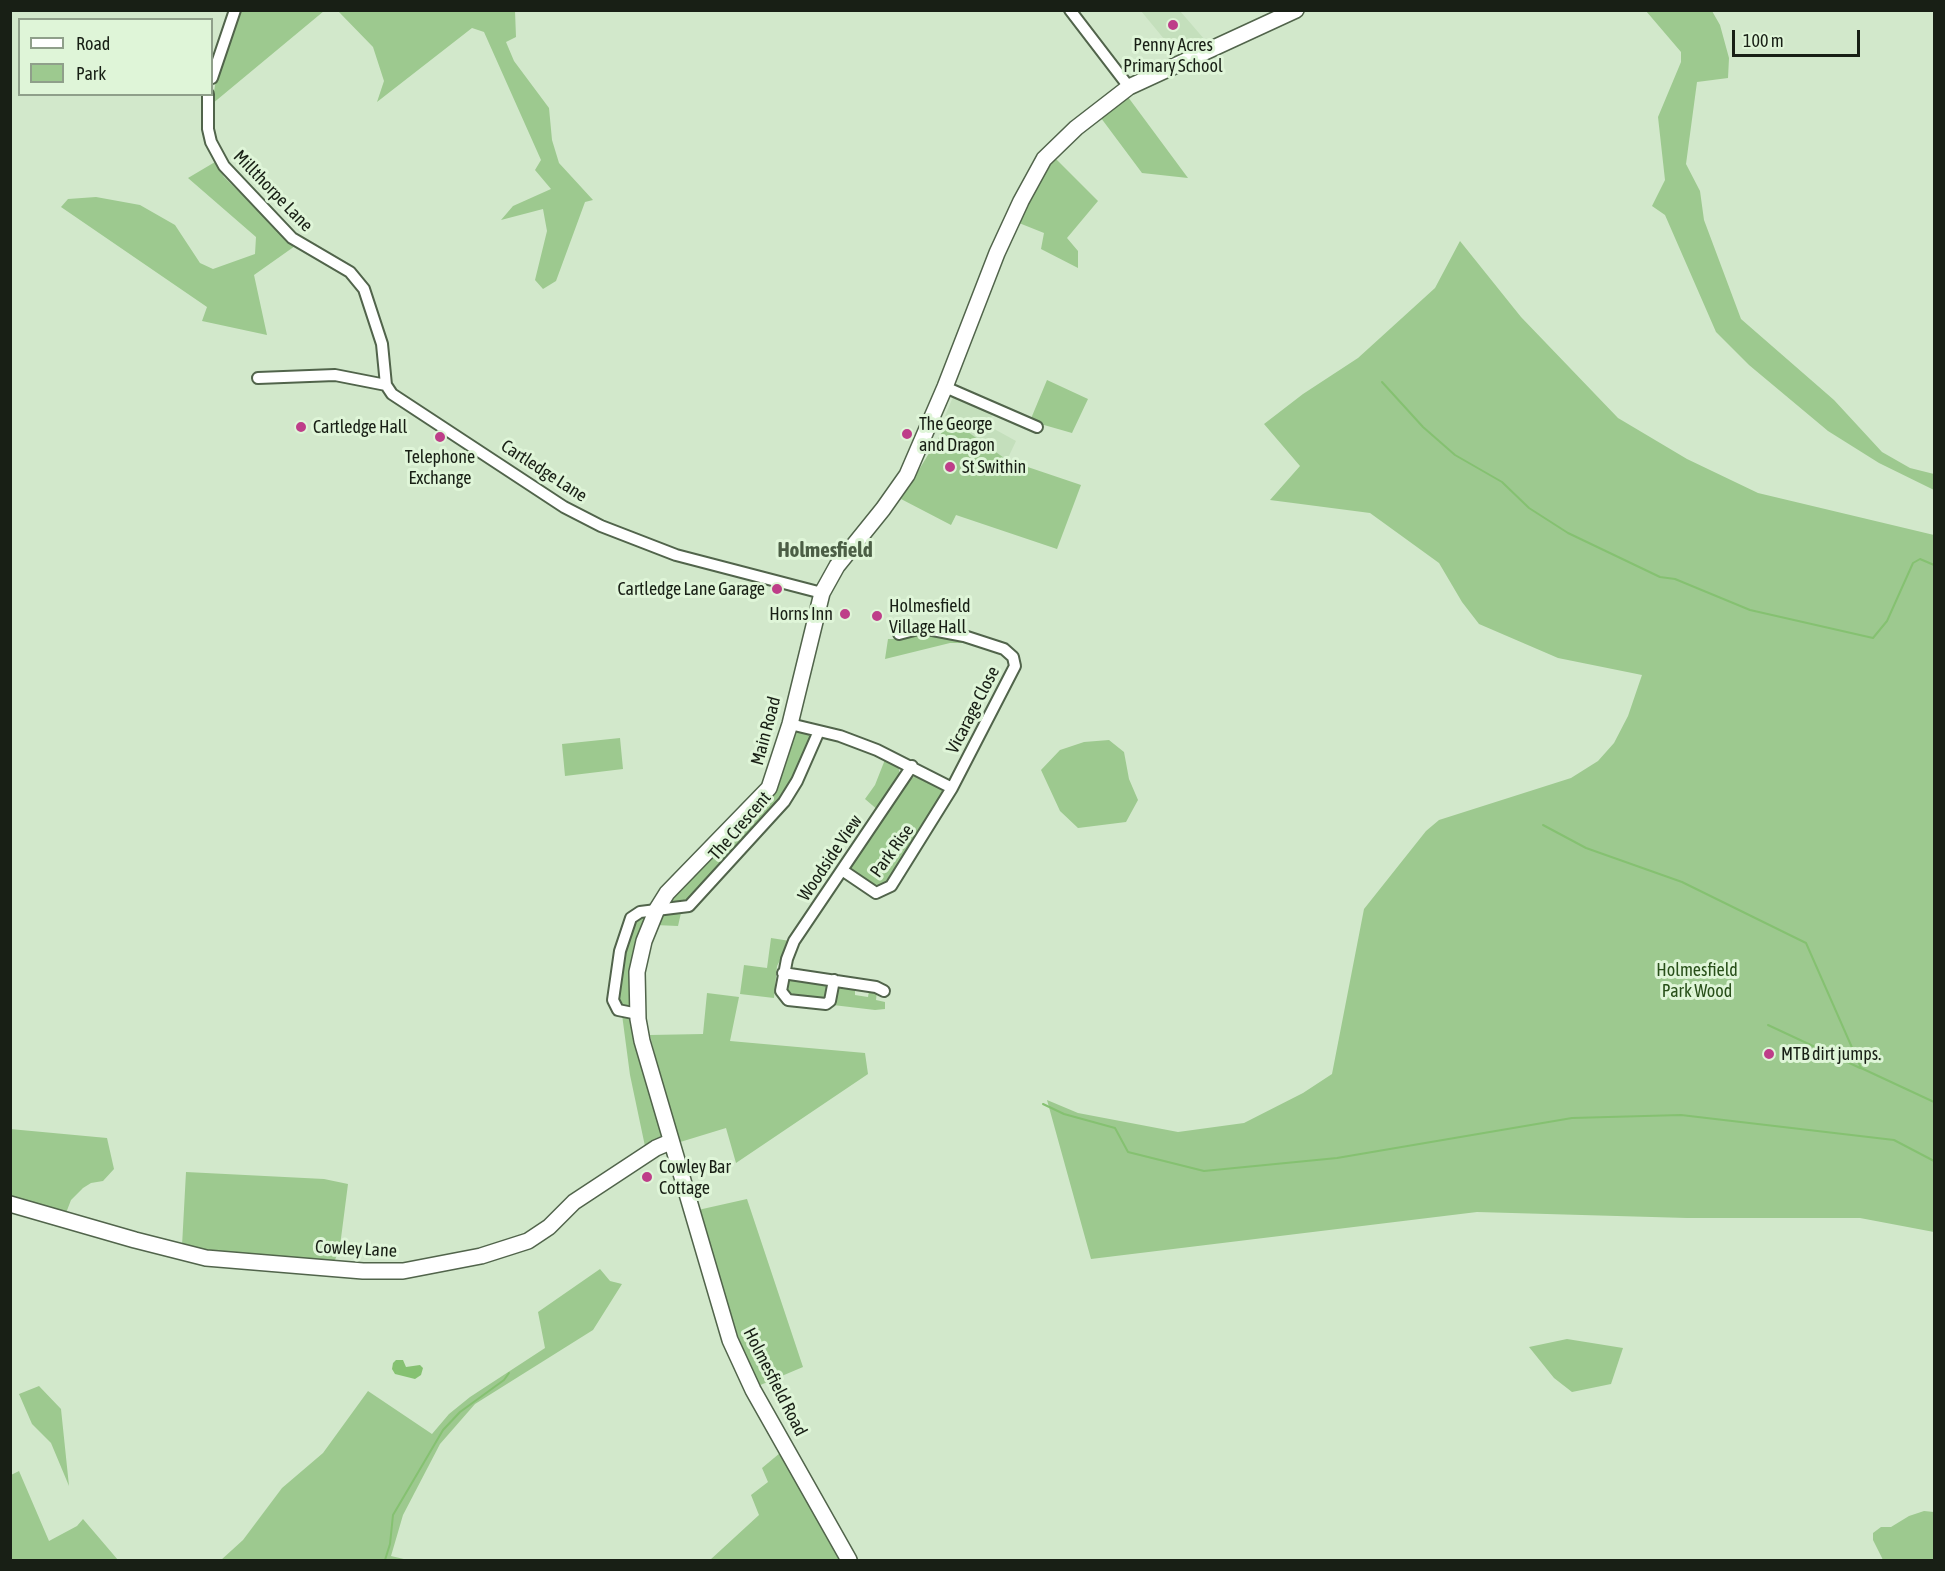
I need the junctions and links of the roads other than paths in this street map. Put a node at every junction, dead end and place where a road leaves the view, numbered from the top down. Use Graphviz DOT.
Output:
graph roads {
  1 [pos="235,10"];
  2 [pos="1070,10"];
  3 [pos="1296,10"];
  4 [pos="213,75"];
  5 [pos="1129,87"];
  6 [pos="208,96"];
  7 [pos="258,378"];
  8 [pos="386,385"];
  9 [pos="945,387"];
  10 [pos="1037,427"];
  11 [pos="822,593"];
  12 [pos="899,634"];
  13 [pos="790,724"];
  14 [pos="819,731"];
  15 [pos="912,766"];
  16 [pos="952,788"];
  17 [pos="842,870"];
  18 [pos="657,909"];
  19 [pos="783,973"];
  20 [pos="834,980"];
  21 [pos="884,991"];
  22 [pos="638,1014"];
  23 [pos="670,1142"];
  24 [pos="10,1203"];
  25 [pos="849,1560"];
  1 -- 4 [label="street"];
  2 -- 5 [label="street"];
  3 -- 5 [label="main road, Main Road"];
  5 -- 9 [label="main road, Main Road"];
  6 -- 8 [label="street, Millthorpe Lane"];
  7 -- 8 [label="street"];
  8 -- 11 [label="street, Cartledge Lane"];
  9 -- 10 [label="street"];
  9 -- 11 [label="main road, Main Road"];
  11 -- 13 [label="main road, Main Road"];
  12 -- 16 [label="street, Vicarage Close"];
  13 -- 14 [label="street"];
  13 -- 18 [label="main road, Main Road"];
  14 -- 15 [label="street"];
  14 -- 18 [label="street, The Crescent"];
  15 -- 16 [label="street"];
  15 -- 17 [label="street, Woodside View"];
  16 -- 17 [label="street, Park Rise"];
  17 -- 19 [label="street, Woodside View"];
  18 -- 22 [label="main road, Main Road"];
  18 -- 22 [label="street"];
  19 -- 20 [label="street"];
  19 -- 20 [label="street"];
  20 -- 21 [label="street"];
  22 -- 23 [label="main road, Main Road"];
  23 -- 24 [label="main road, Cowley Lane"];
  23 -- 25 [label="main road, Holmesfield Road"];
}
